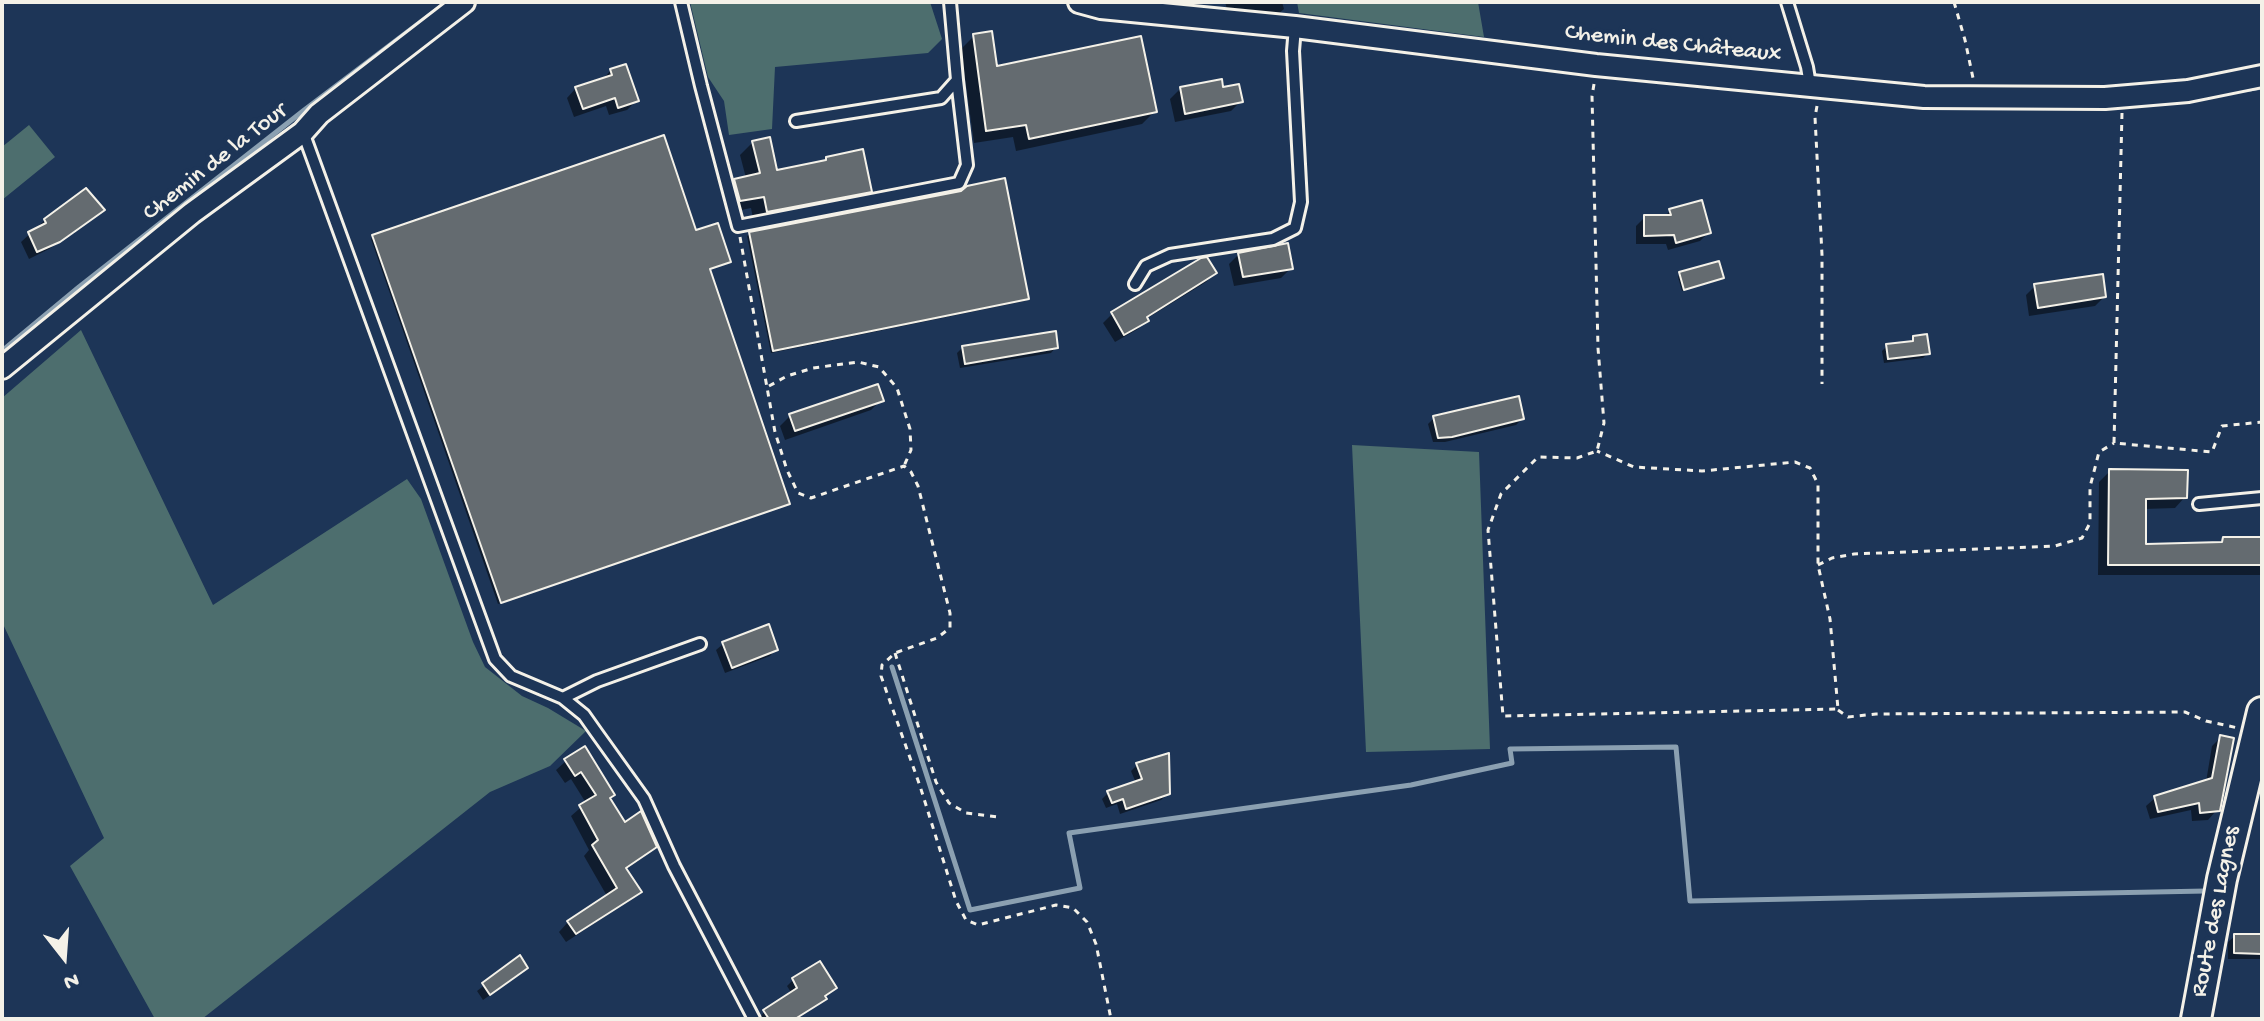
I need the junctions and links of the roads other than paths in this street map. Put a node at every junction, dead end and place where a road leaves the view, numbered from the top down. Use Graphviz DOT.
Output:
graph roads {
  1 [pos="464,2"];
  2 [pos="681,2"];
  3 [pos="950,2"];
  4 [pos="1079,2"];
  5 [pos="1787,2"];
  6 [pos="1295,27"];
  7 [pos="2262,76"];
  8 [pos="957,80"];
  9 [pos="1814,86"];
  10 [pos="796,121"];
  11 [pos="303,132"];
  12 [pos="1135,284"];
  13 [pos="2,368"];
  14 [pos="2262,498"];
  15 [pos="2199,504"];
  16 [pos="700,644"];
  17 [pos="563,698"];
  18 [pos="2259,723"];
  19 [pos="754,1019"];
  20 [pos="2196,1019"];
  1 -- 11 [label="street, Chemin de la Tour"];
  2 -- 8 [label="lane"];
  3 -- 8 [label="lane"];
  4 -- 6 [label="street, Chemin des Châteaux"];
  5 -- 9 [label="lane"];
  6 -- 9 [label="street, Chemin des Châteaux"];
  6 -- 12 [label="lane"];
  7 -- 9 [label="street, Chemin des Châteaux"];
  8 -- 10 [label="lane"];
  11 -- 13 [label="street, Chemin de la Tour"];
  11 -- 17 [label="lane"];
  14 -- 15 [label="lane"];
  16 -- 17 [label="lane"];
  17 -- 19 [label="lane"];
  18 -- 20 [label="street, Route des Lagnes"];
}
